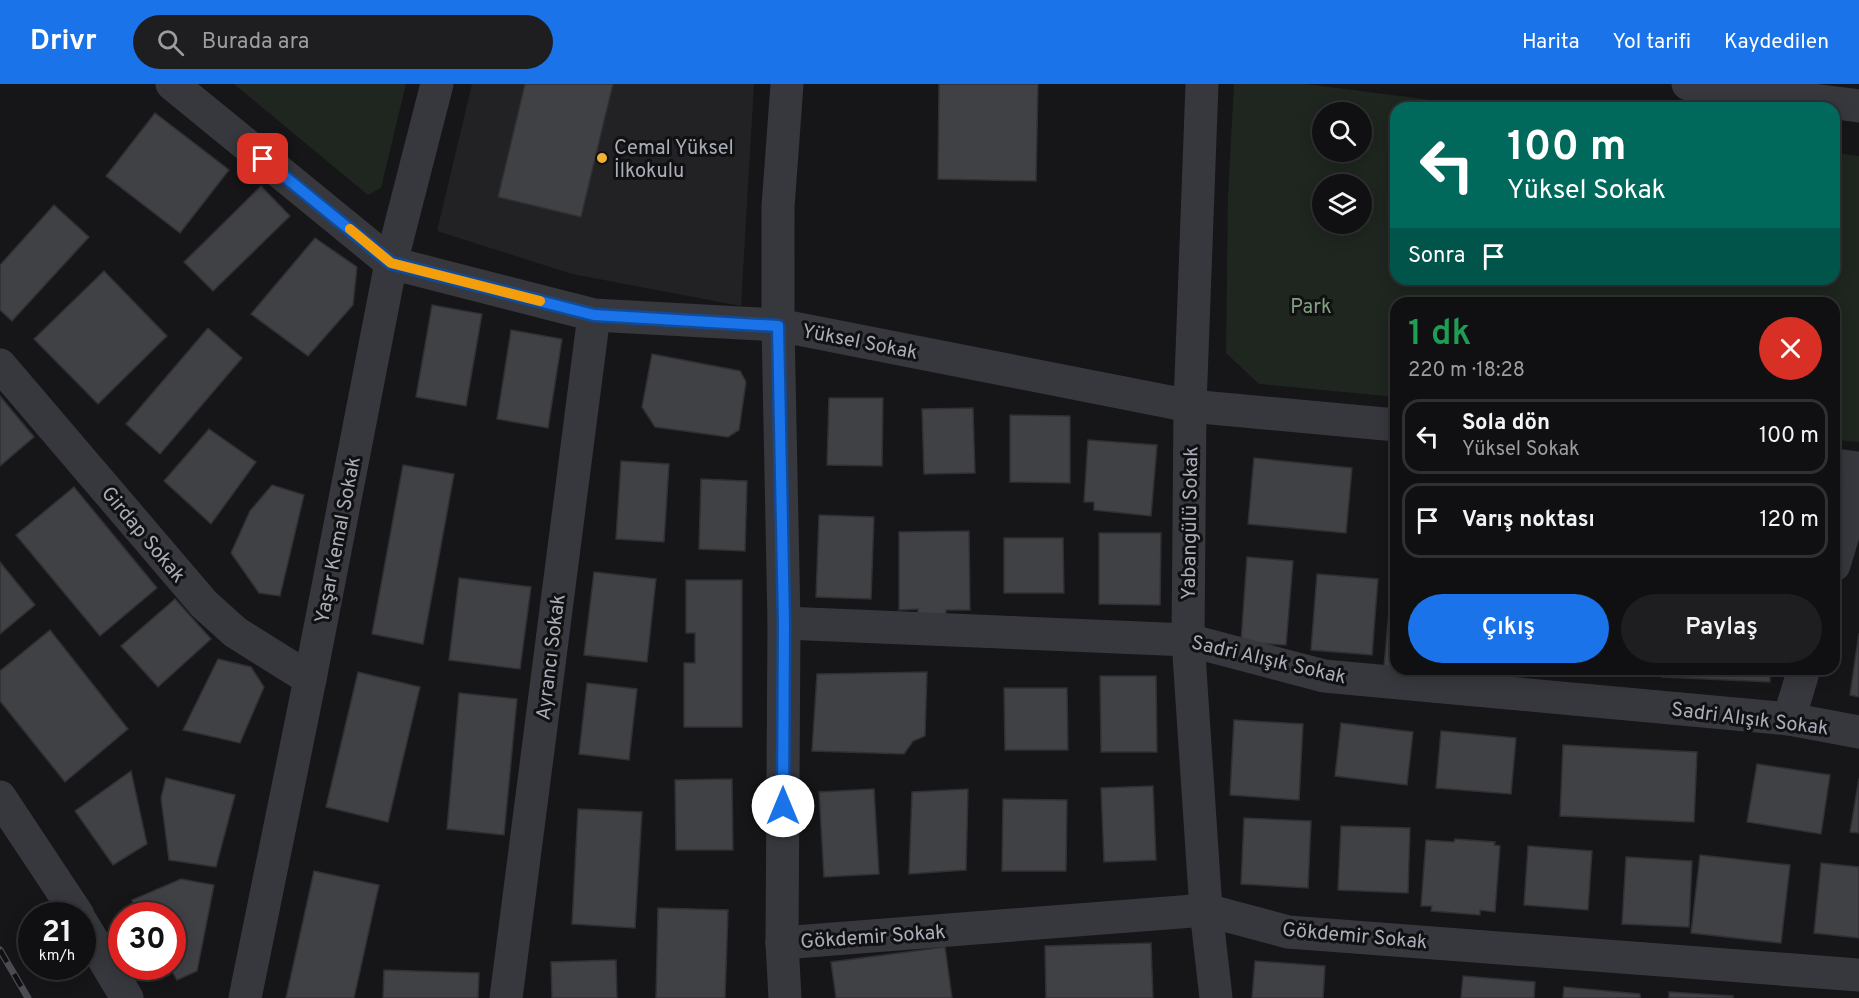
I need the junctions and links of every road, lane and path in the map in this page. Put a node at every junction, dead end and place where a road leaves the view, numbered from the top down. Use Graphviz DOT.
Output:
graph roads {
  1 [pos="172,84"];
  2 [pos="437,84"];
  3 [pos="787,84"];
  4 [pos="1202,84"];
  5 [pos="1689,84"];
  6 [pos="1790,90"];
  7 [pos="1859,106"];
  8 [pos="391,263"];
  9 [pos="594,315"];
  10 [pos="778,326"];
  11 [pos="0,365"];
  12 [pos="1190,406"];
  13 [pos="1390,424"];
  14 [pos="1840,466"];
  15 [pos="1859,468"];
  16 [pos="1859,482"];
  17 [pos="1840,545"];
  18 [pos="784,623"];
  19 [pos="1188,640"];
  20 [pos="1802,675"];
  21 [pos="310,679"];
  22 [pos="1789,719"];
  23 [pos="1859,732"];
  24 [pos="0,797"];
  25 [pos="69,902"];
  26 [pos="1206,910"];
  27 [pos="782,943"];
  28 [pos="96,946"];
  29 [pos="1859,975"];
  30 [pos="127,998"];
  31 [pos="244,998"];
  32 [pos="506,998"];
  33 [pos="785,998"];
  34 [pos="1216,998"];
  1 -- 8 [label="street, Yüksel Sokak"];
  2 -- 8 [label="street, Yaşar Kemal Sokak"];
  3 -- 10 [label="street"];
  4 -- 12 [label="street, Yabangülü Sokak"];
  5 -- 6 [label="street"];
  6 -- 7 [label="street"];
  8 -- 9 [label="street, Yüksel Sokak"];
  8 -- 21 [label="street, Yaşar Kemal Sokak"];
  9 -- 10 [label="street, Yüksel Sokak"];
  9 -- 32 [label="street, Ayrancı Sokak"];
  10 -- 12 [label="street, Yüksel Sokak"];
  10 -- 18 [label="street"];
  11 -- 21 [label="street, Girdap Sokak"];
  12 -- 13 [label="street, Yüksel Sokak"];
  12 -- 19 [label="street, Yabangülü Sokak"];
  14 -- 15 [label="street"];
  16 -- 17 [label="street"];
  18 -- 19 [label="street, Sadri Alışık Sokak"];
  18 -- 27 [label="street"];
  19 -- 22 [label="street, Sadri Alışık Sokak"];
  19 -- 26 [label="street, Yabangülü Sokak"];
  20 -- 22 [label="street"];
  21 -- 31 [label="street, Yaşar Kemal Sokak"];
  22 -- 23 [label="street, Sadri Alışık Sokak"];
  24 -- 25 [label="street"];
  26 -- 27 [label="street, Gökdemir Sokak"];
  26 -- 29 [label="street, Gökdemir Sokak"];
  26 -- 34 [label="street, Yabangülü Sokak"];
  27 -- 33 [label="street"];
  28 -- 30 [label="street"];
}
